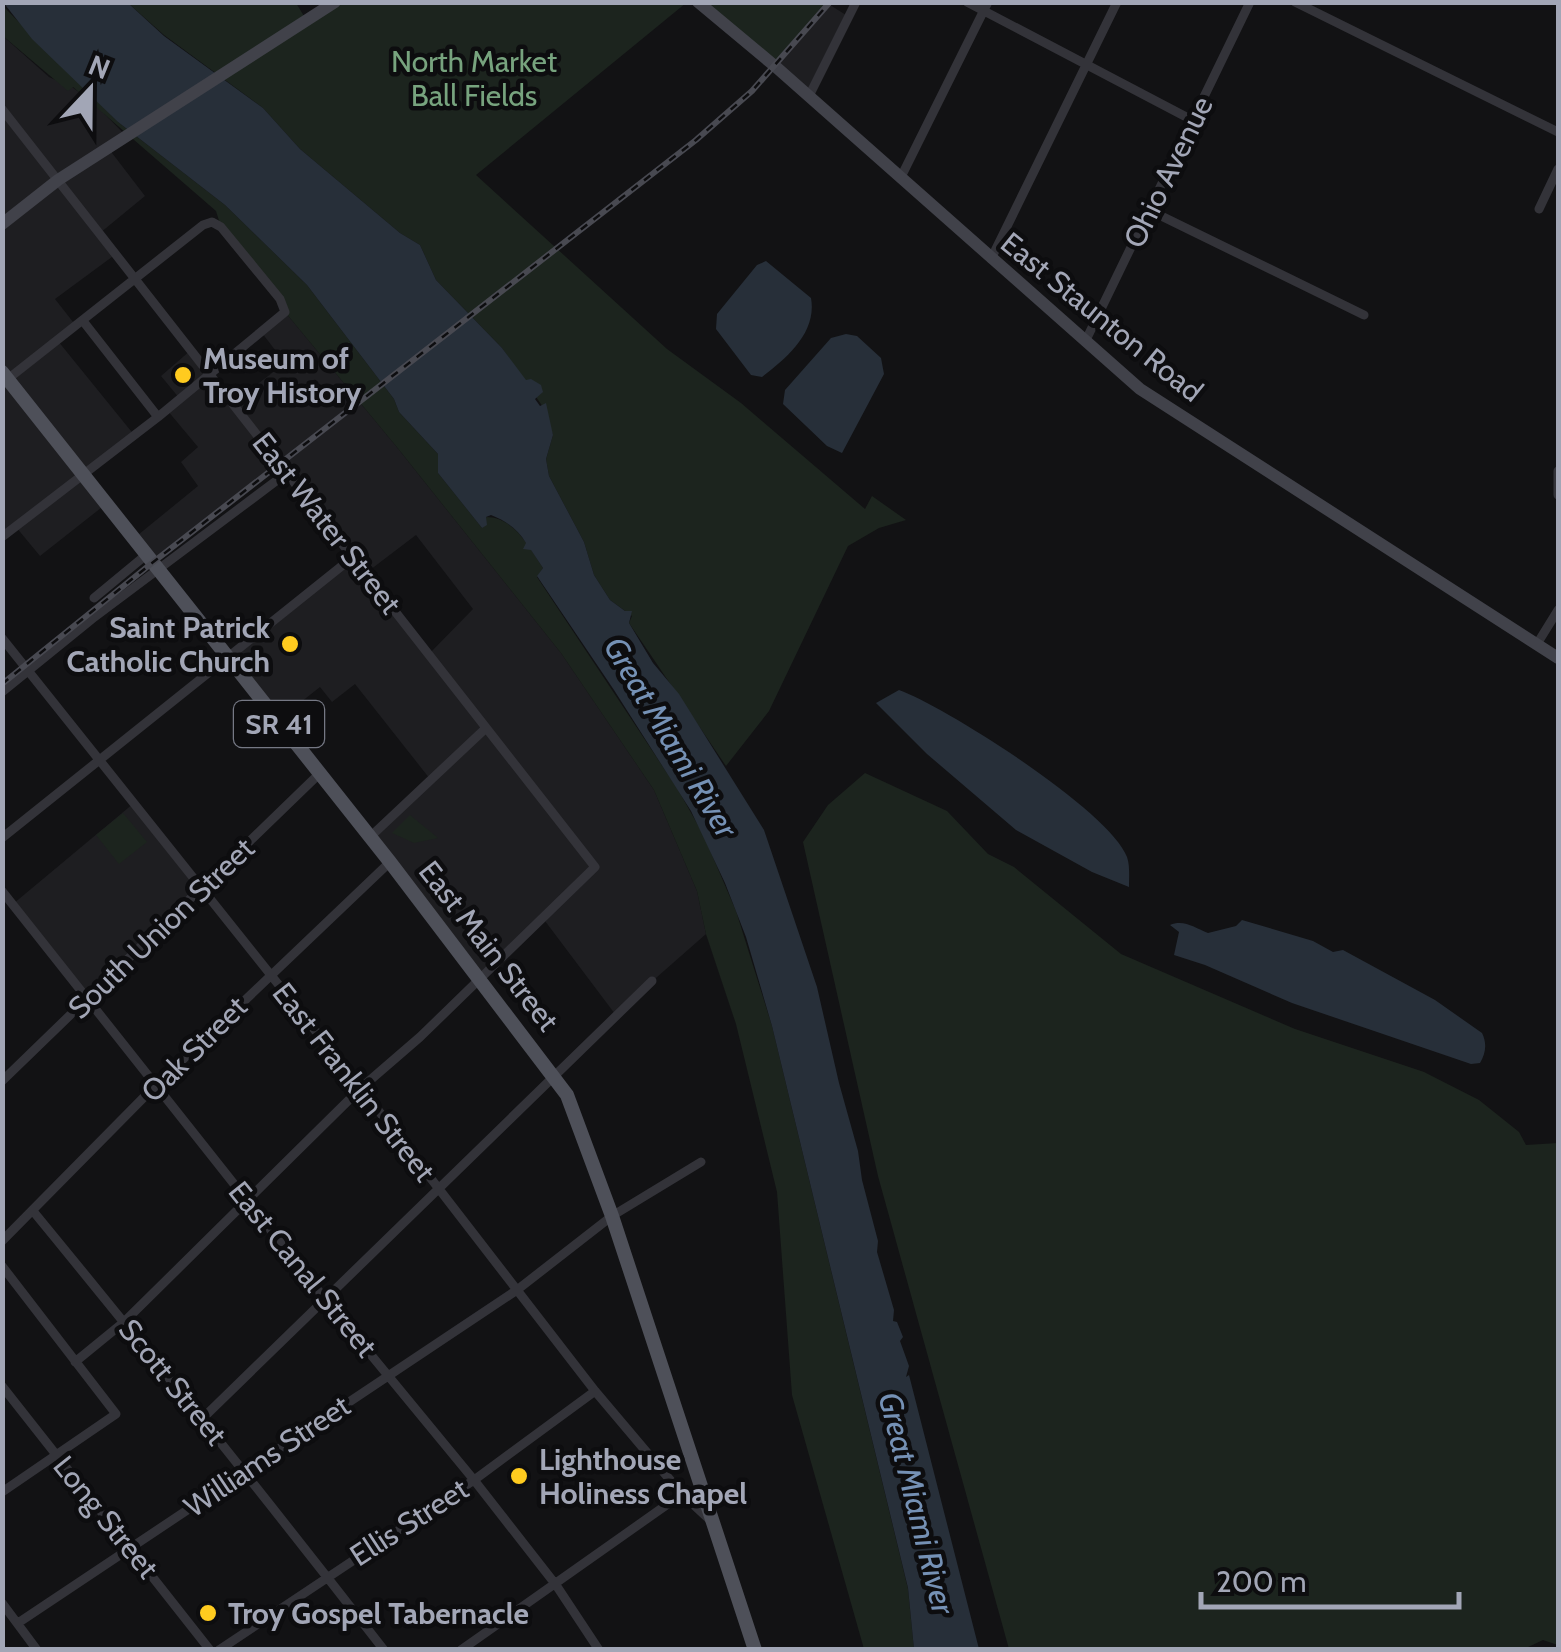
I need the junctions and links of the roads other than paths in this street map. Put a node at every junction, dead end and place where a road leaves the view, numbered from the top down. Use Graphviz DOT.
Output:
graph roads {
  1 [pos="335,2"];
  2 [pos="698,2"];
  3 [pos="856,2"];
  4 [pos="966,2"];
  5 [pos="1118,2"];
  6 [pos="1250,2"];
  7 [pos="1296,2"];
  8 [pos="986,7"];
  9 [pos="1086,66"];
  10 [pos="809,96"];
  11 [pos="2,110"];
  12 [pos="1192,120"];
  13 [pos="1558,132"];
  14 [pos="1558,169"];
  15 [pos="901,177"];
  16 [pos="58,180"];
  17 [pos="1539,209"];
  18 [pos="1151,210"];
  19 [pos="2,224"];
  20 [pos="991,259"];
  21 [pos="137,280"];
  22 [pos="1364,315"];
  23 [pos="84,321"];
  24 [pos="1085,342"];
  25 [pos="210,375"];
  26 [pos="4,378"];
  27 [pos="158,417"];
  28 [pos="1558,471"];
  29 [pos="288,472"];
  30 [pos="84,475"];
  31 [pos="1558,495"];
  32 [pos="2,537"];
  33 [pos="146,555"];
  34 [pos="353,556"];
  35 [pos="158,570"];
  36 [pos="94,598"];
  37 [pos="1558,610"];
  38 [pos="2,638"];
  39 [pos="1537,644"];
  40 [pos="227,656"];
  41 [pos="1558,658"];
  42 [pos="28,672"];
  43 [pos="2,692"];
  44 [pos="486,728"];
  45 [pos="100,758"];
  46 [pos="318,775"];
  47 [pos="2,838"];
  48 [pos="370,838"];
  49 [pos="390,862"];
  50 [pos="201,890"];
  51 [pos="2,891"];
  52 [pos="270,974"];
  53 [pos="478,978"];
  54 [pos="652,982"];
  55 [pos="86,1001"];
  56 [pos="554,1076"];
  57 [pos="2,1081"];
  58 [pos="156,1086"];
  59 [pos="362,1088"];
  60 [pos="701,1162"];
  61 [pos="440,1190"];
  62 [pos="250,1201"];
  63 [pos="33,1211"];
  64 [pos="612,1216"];
  65 [pos="2,1241"];
  66 [pos="2,1266"];
  67 [pos="516,1290"];
  68 [pos="325,1300"];
  69 [pos="124,1322"];
  70 [pos="75,1362"];
  71 [pos="389,1375"];
  72 [pos="2,1386"];
  73 [pos="595,1391"];
  74 [pos="204,1417"];
  75 [pos="56,1454"];
  76 [pos="242,1471"];
  77 [pos="474,1480"];
  78 [pos="2,1492"];
  79 [pos="682,1494"];
  80 [pos="711,1522"];
  81 [pos="133,1548"];
  82 [pos="326,1575"];
  83 [pos="556,1584"];
  84 [pos="2,1603"];
  85 [pos="18,1623"];
  86 [pos="37,1650"];
  87 [pos="210,1650"];
  88 [pos="219,1650"];
  89 [pos="384,1650"];
  90 [pos="460,1650"];
  91 [pos="599,1650"];
  92 [pos="755,1650"];
  1 -- 16 [label="main road"];
  2 -- 10 [label="main road, East Staunton Road"];
  3 -- 10 [label="street"];
  4 -- 8 [label="street"];
  5 -- 9 [label="street"];
  6 -- 12 [label="street, Ohio Avenue"];
  7 -- 13 [label="street"];
  8 -- 9 [label="street"];
  8 -- 15 [label="street"];
  9 -- 12 [label="street"];
  9 -- 20 [label="street"];
  10 -- 15 [label="main road, East Staunton Road"];
  11 -- 16 [label="street, East Water Street"];
  12 -- 18 [label="street, Ohio Avenue"];
  14 -- 17 [label="street"];
  15 -- 20 [label="main road, East Staunton Road"];
  16 -- 19 [label="main road"];
  16 -- 21 [label="street, East Water Street"];
  18 -- 22 [label="street"];
  18 -- 24 [label="street, Ohio Avenue"];
  20 -- 24 [label="main road, East Staunton Road"];
  21 -- 23 [label="street"];
  21 -- 25 [label="street, East Water Street"];
  21 -- 25 [label="street"];
  23 -- 26 [label="street"];
  23 -- 27 [label="street"];
  24 -- 39 [label="main road, East Staunton Road"];
  25 -- 27 [label="street"];
  25 -- 29 [label="street, East Water Street"];
  26 -- 30 [label="main road, East Main Street / SR 41"];
  27 -- 30 [label="street"];
  28 -- 31 [label="street"];
  29 -- 34 [label="street, East Water Street"];
  29 -- 35 [label="street"];
  30 -- 32 [label="street"];
  30 -- 33 [label="main road, East Main Street / SR 41"];
  33 -- 35 [label="main road, East Main Street / SR 41"];
  33 -- 36 [label="street"];
  34 -- 40 [label="street"];
  34 -- 44 [label="street, East Water Street"];
  35 -- 40 [label="main road, East Main Street / SR 41"];
  35 -- 42 [label="street"];
  37 -- 39 [label="street"];
  38 -- 42 [label="street, East Franklin Street"];
  39 -- 41 [label="main road, East Staunton Road"];
  40 -- 45 [label="street"];
  40 -- 46 [label="main road, East Main Street / SR 41"];
  42 -- 43 [label="street"];
  42 -- 45 [label="street, East Franklin Street"];
  44 -- 48 [label="street"];
  44 -- 53 [label="street, East Water Street"];
  45 -- 47 [label="street"];
  45 -- 50 [label="street, East Franklin Street"];
  46 -- 48 [label="main road, East Main Street / SR 41"];
  46 -- 50 [label="street, South Union Street"];
  48 -- 49 [label="main road, East Main Street / SR 41"];
  49 -- 52 [label="street, Oak Street"];
  49 -- 53 [label="main road, East Main Street / SR 41"];
  50 -- 52 [label="street, East Franklin Street"];
  50 -- 55 [label="street, South Union Street"];
  51 -- 55 [label="street, East Canal Street"];
  52 -- 58 [label="street, Oak Street"];
  52 -- 59 [label="street, East Franklin Street"];
  53 -- 56 [label="main road, East Main Street / SR 41"];
  53 -- 59 [label="street"];
  54 -- 56 [label="street"];
  55 -- 57 [label="street, South Union Street"];
  55 -- 58 [label="street, East Canal Street"];
  56 -- 61 [label="street"];
  56 -- 64 [label="main road, East Main Street / SR 41"];
  58 -- 62 [label="street, East Canal Street"];
  58 -- 63 [label="street, Oak Street"];
  59 -- 61 [label="street, East Franklin Street"];
  59 -- 62 [label="street"];
  60 -- 64 [label="street, Williams Street"];
  61 -- 67 [label="street, East Franklin Street"];
  61 -- 68 [label="street"];
  62 -- 68 [label="street, East Canal Street"];
  62 -- 69 [label="street"];
  63 -- 65 [label="street, Oak Street"];
  63 -- 69 [label="street, Scott Street"];
  64 -- 67 [label="street, Williams Street"];
  64 -- 80 [label="main road, East Main Street / SR 41"];
  66 -- 70 [label="street"];
  67 -- 71 [label="street, Williams Street"];
  67 -- 73 [label="street, East Franklin Street"];
  68 -- 71 [label="street, East Canal Street"];
  68 -- 74 [label="street"];
  69 -- 70 [label="street"];
  69 -- 74 [label="street, Scott Street"];
  70 -- 75 [label="street"];
  71 -- 76 [label="street, Williams Street"];
  71 -- 77 [label="street, East Canal Street"];
  72 -- 75 [label="street, Long Street"];
  73 -- 77 [label="street, Ellis Street"];
  73 -- 79 [label="street, East Franklin Street"];
  74 -- 76 [label="street, Scott Street"];
  75 -- 78 [label="street"];
  75 -- 81 [label="street, Long Street"];
  76 -- 81 [label="street, Williams Street"];
  76 -- 82 [label="street, Scott Street"];
  77 -- 82 [label="street, Ellis Street"];
  77 -- 83 [label="street, East Canal Street"];
  79 -- 80 [label="street, East Franklin Street"];
  79 -- 83 [label="street"];
  80 -- 92 [label="main road, East Main Street / SR 41"];
  81 -- 85 [label="street, Williams Street"];
  81 -- 87 [label="street, Long Street"];
  82 -- 88 [label="street, Ellis Street"];
  82 -- 89 [label="street, Scott Street"];
  83 -- 90 [label="street"];
  83 -- 91 [label="street, East Canal Street"];
  84 -- 85 [label="street"];
  85 -- 86 [label="street"];
}
